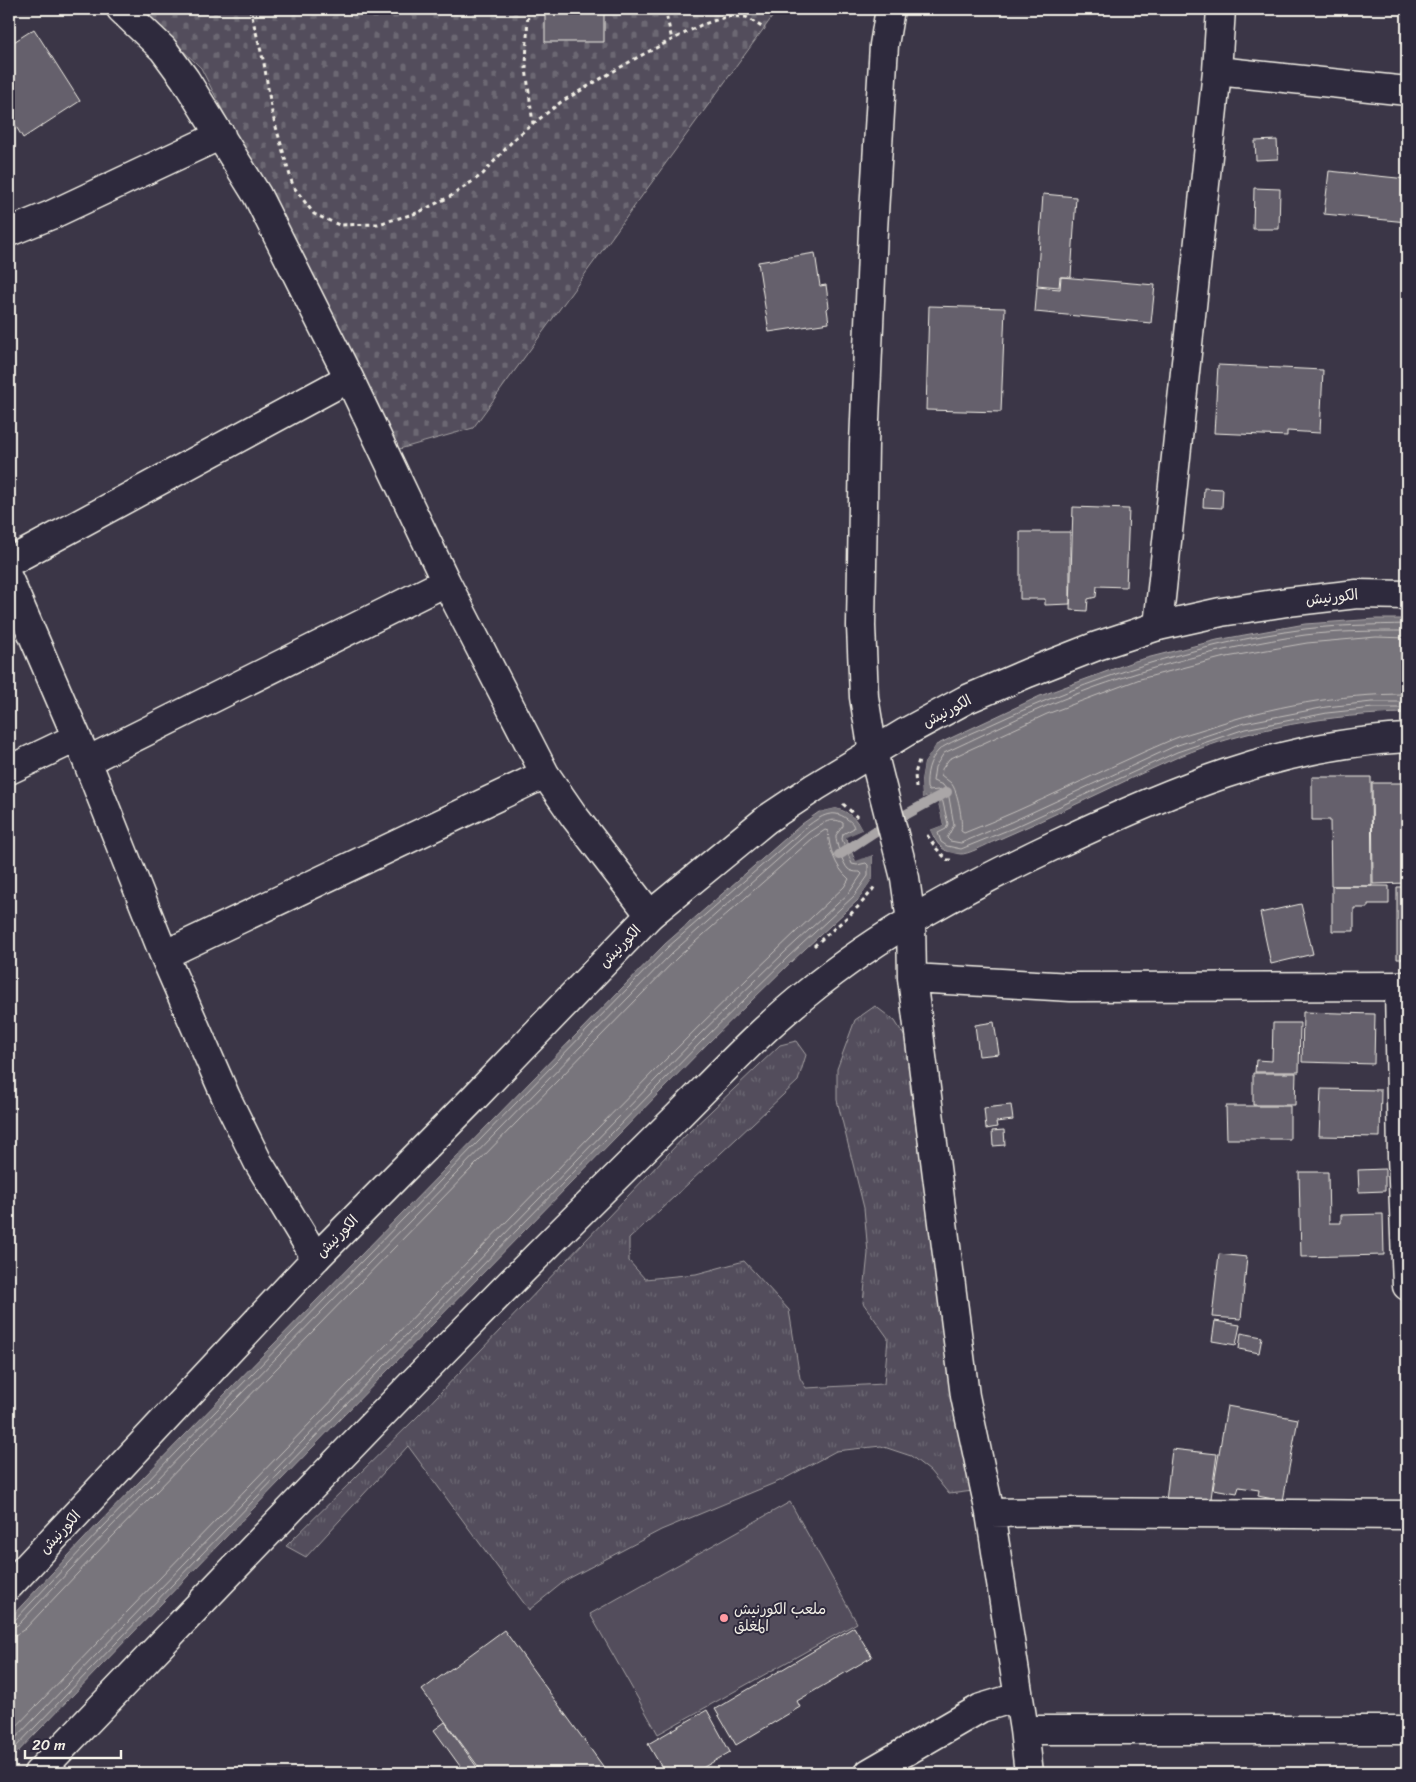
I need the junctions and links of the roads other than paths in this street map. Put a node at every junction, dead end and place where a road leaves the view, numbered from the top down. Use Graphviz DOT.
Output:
graph roads {
  1 [pos="121,9"];
  2 [pos="890,9"];
  3 [pos="1220,9"];
  4 [pos="1217,71"];
  5 [pos="1407,91"];
  6 [pos="221,135"];
  7 [pos="9,232"];
  8 [pos="349,378"];
  9 [pos="9,562"];
  10 [pos="9,580"];
  11 [pos="446,582"];
  12 [pos="1407,594"];
  13 [pos="1158,626"];
  14 [pos="1407,738"];
  15 [pos="82,749"];
  16 [pos="873,752"];
  17 [pos="9,770"];
  18 [pos="545,774"];
  19 [pos="650,915"];
  20 [pos="910,921"];
  21 [pos="164,955"];
  22 [pos="912,978"];
  23 [pos="1403,986"];
  24 [pos="1404,1156"];
  25 [pos="316,1258"];
  26 [pos="1407,1286"];
  27 [pos="990,1513"];
  28 [pos="1407,1515"];
  29 [pos="9,1586"];
  30 [pos="1018,1696"];
  31 [pos="1024,1730"];
  32 [pos="1407,1730"];
  33 [pos="38,1773"];
  34 [pos="869,1773"];
  35 [pos="1029,1773"];
  1 -- 6 [label="street"];
  2 -- 16 [label="street"];
  3 -- 4 [label="street"];
  4 -- 5 [label="street"];
  4 -- 13 [label="street"];
  6 -- 7 [label="street"];
  6 -- 8 [label="street"];
  8 -- 9 [label="street"];
  8 -- 11 [label="street"];
  10 -- 15 [label="street"];
  11 -- 15 [label="street"];
  11 -- 18 [label="street"];
  12 -- 13 [label="street, الكورنيش"];
  13 -- 16 [label="street, الكورنيش"];
  14 -- 20 [label="street"];
  15 -- 17 [label="street"];
  15 -- 21 [label="street"];
  16 -- 19 [label="street, الكورنيش"];
  16 -- 20 [label="street"];
  18 -- 19 [label="street"];
  18 -- 21 [label="street"];
  19 -- 25 [label="street, الكورنيش"];
  20 -- 22 [label="street"];
  20 -- 33 [label="street"];
  21 -- 25 [label="street"];
  22 -- 23 [label="street"];
  22 -- 27 [label="street"];
  23 -- 24 [label="street"];
  24 -- 26 [label="street"];
  25 -- 29 [label="street, الكورنيش"];
  27 -- 28 [label="street"];
  27 -- 30 [label="street"];
  30 -- 31 [label="street"];
  30 -- 34 [label="street"];
  31 -- 32 [label="street"];
  31 -- 35 [label="street"];
}
